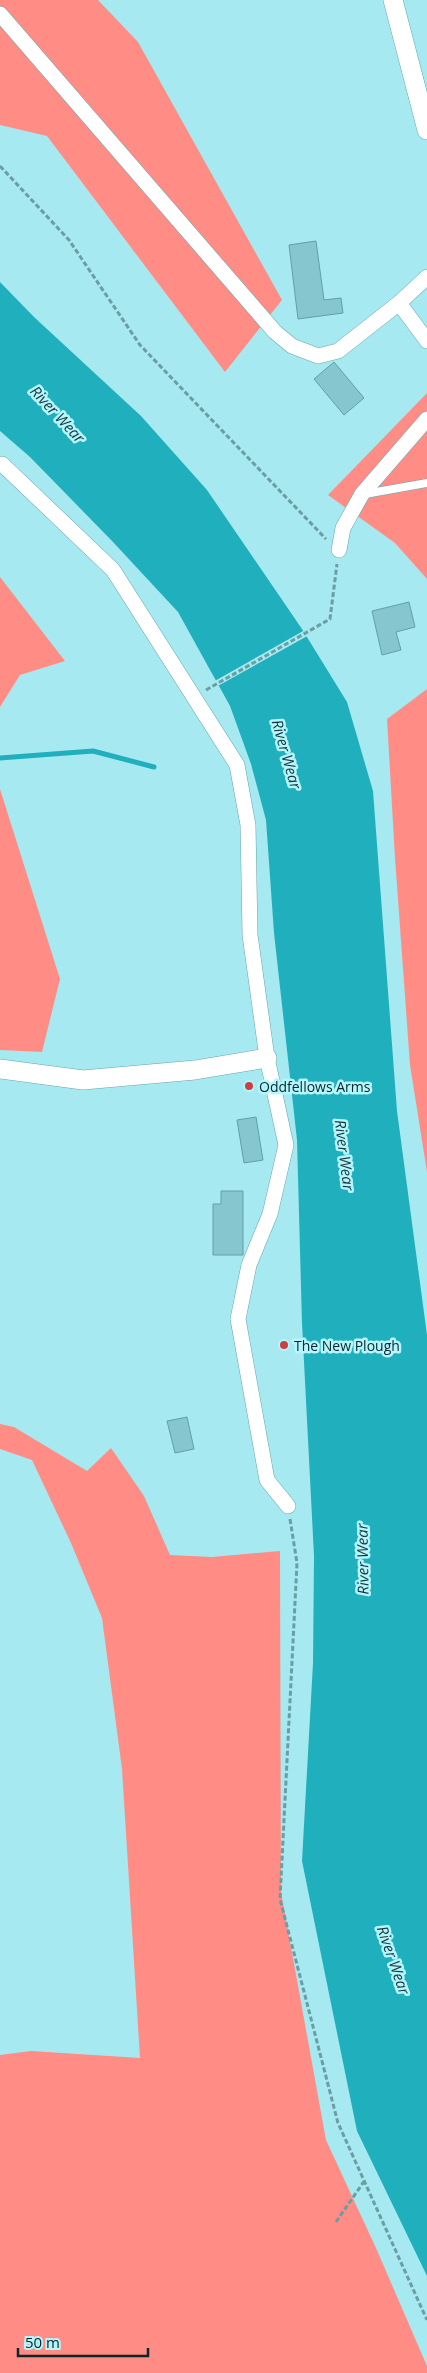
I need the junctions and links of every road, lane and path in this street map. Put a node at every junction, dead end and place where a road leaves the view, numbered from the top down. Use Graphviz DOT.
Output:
graph roads {
  1 [pos="393,0"];
  2 [pos="0,14"];
  3 [pos="427,130"];
  4 [pos="0,166"];
  5 [pos="427,277"];
  6 [pos="399,303"];
  7 [pos="427,341"];
  8 [pos="427,419"];
  9 [pos="2,464"];
  10 [pos="427,483"];
  11 [pos="362,494"];
  12 [pos="339,550"];
  13 [pos="201,693"];
  14 [pos="267,1058"];
  15 [pos="0,1069"];
  16 [pos="288,1506"];
  17 [pos="365,2180"];
  18 [pos="336,2222"];
  19 [pos="427,2320"];
  1 -- 3 [label="street"];
  2 -- 6 [label="street"];
  4 -- 12 [label="path"];
  5 -- 6 [label="street"];
  6 -- 7 [label="street"];
  8 -- 11 [label="street"];
  9 -- 14 [label="street"];
  10 -- 11 [label="lane"];
  11 -- 12 [label="street"];
  12 -- 13 [label="path"];
  14 -- 15 [label="street"];
  14 -- 16 [label="street"];
  16 -- 17 [label="path"];
  17 -- 18 [label="path"];
  17 -- 19 [label="path"];
}
